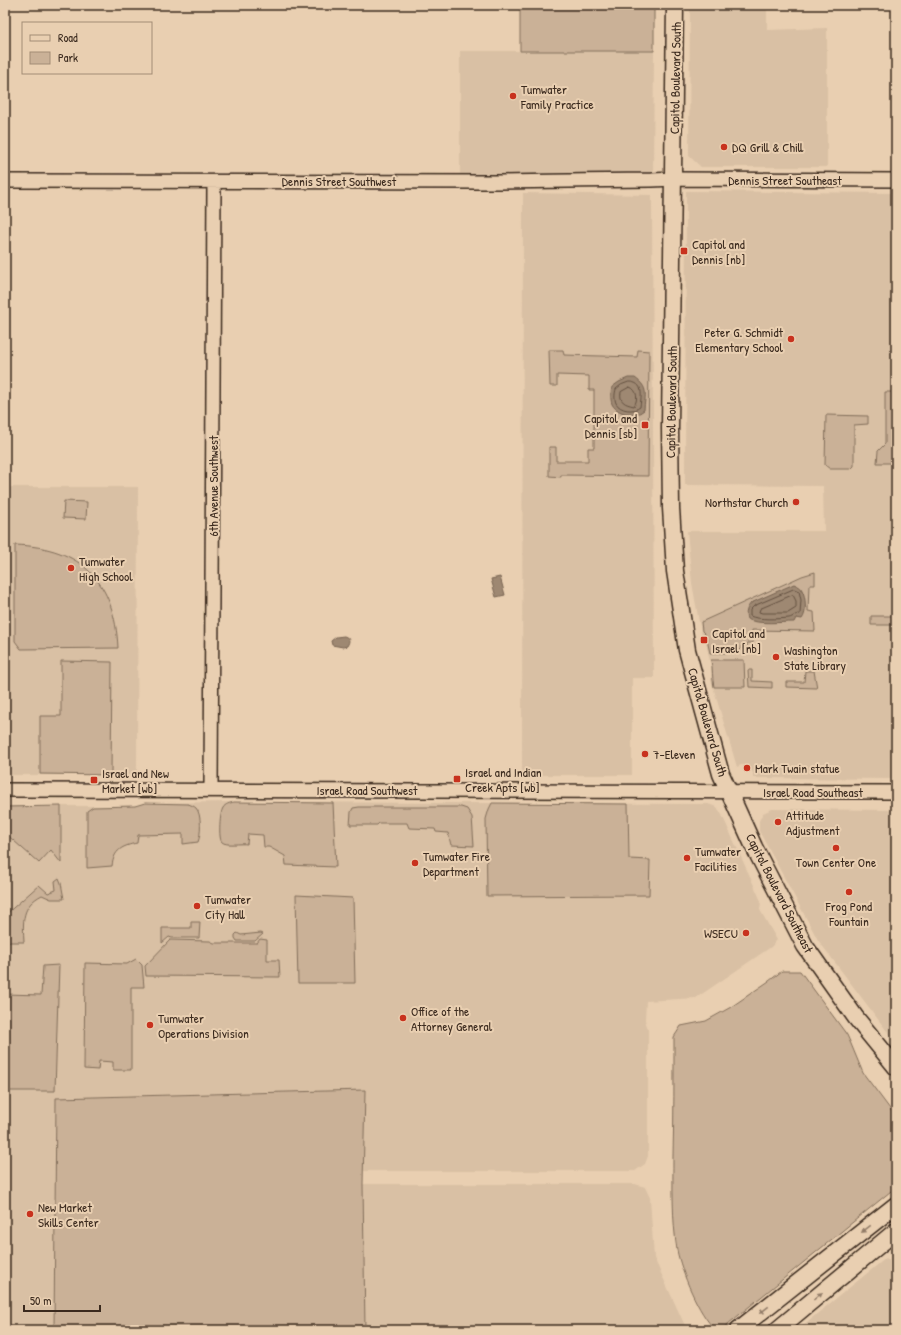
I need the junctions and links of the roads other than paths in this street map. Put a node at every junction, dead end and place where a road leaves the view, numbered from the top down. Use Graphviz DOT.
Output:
graph roads {
  1 [pos="676,5"];
  2 [pos="674,179"];
  3 [pos="896,180"];
  4 [pos="5,181"];
  5 [pos="214,182"];
  6 [pos="5,790"];
  7 [pos="211,790"];
  8 [pos="729,791"];
  9 [pos="896,792"];
  10 [pos="896,1067"];
  11 [pos="896,1205"];
  12 [pos="896,1231"];
  13 [pos="738,1330"];
  14 [pos="777,1330"];
  1 -- 2 [label="main road, Capitol Boulevard South"];
  2 -- 3 [label="street, Dennis Street Southeast"];
  2 -- 5 [label="street, Dennis Street Southwest"];
  2 -- 8 [label="main road, Capitol Boulevard South"];
  4 -- 5 [label="street, Dennis Street Southwest"];
  5 -- 7 [label="street, 6th Avenue Southwest"];
  6 -- 7 [label="street, Israel Road Southwest"];
  7 -- 8 [label="street, Israel Road Southwest"];
  8 -- 9 [label="street, Israel Road Southeast"];
  8 -- 10 [label="main road, Capitol Boulevard Southeast"];
  11 -- 13 [label="main road, one-way"];
  14 -- 12 [label="main road, one-way"];
}
